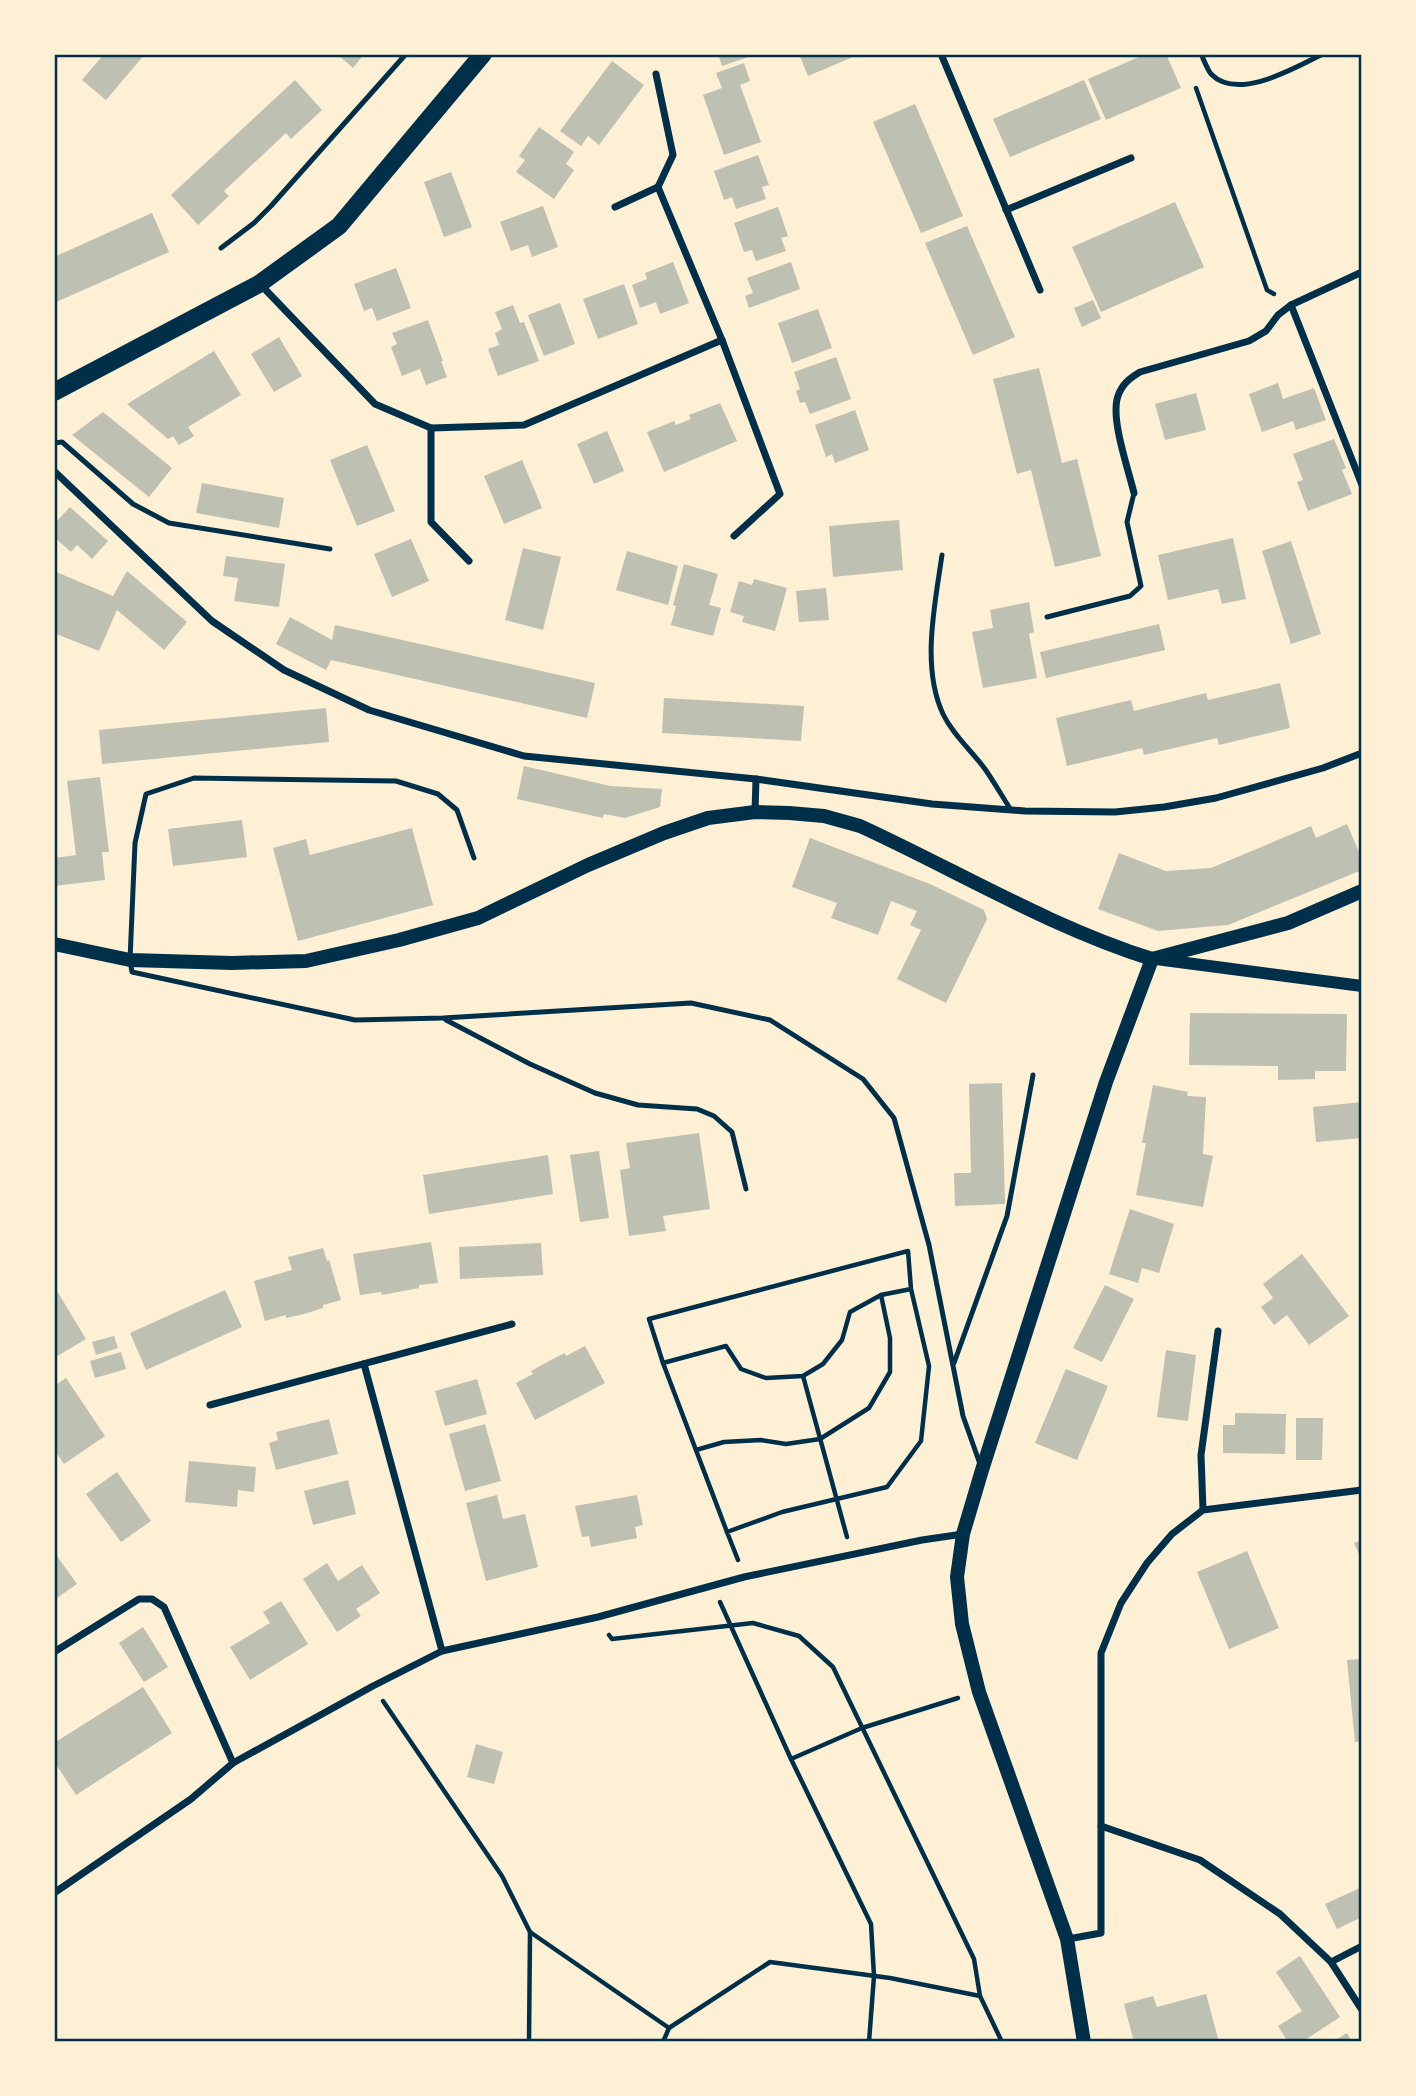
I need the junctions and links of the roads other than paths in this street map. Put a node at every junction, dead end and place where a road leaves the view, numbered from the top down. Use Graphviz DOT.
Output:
graph roads {
  1 [pos="406,54"];
  2 [pos="483,54"];
  3 [pos="941,54"];
  4 [pos="1201,54"];
  5 [pos="1323,54"];
  6 [pos="656,74"];
  7 [pos="1131,158"];
  8 [pos="658,187"];
  9 [pos="615,207"];
  10 [pos="1006,210"];
  11 [pos="221,248"];
  12 [pos="1362,272"];
  13 [pos="259,284"];
  14 [pos="1040,289"];
  15 [pos="1292,305"];
  16 [pos="722,340"];
  17 [pos="54,391"];
  18 [pos="431,428"];
  19 [pos="54,443"];
  20 [pos="54,471"];
  21 [pos="1362,485"];
  22 [pos="1134,493"];
  23 [pos="734,536"];
  24 [pos="330,549"];
  25 [pos="942,555"];
  26 [pos="469,561"];
  27 [pos="1047,617"];
  28 [pos="1362,753"];
  29 [pos="756,779"];
  30 [pos="1011,810"];
  31 [pos="755,812"];
  32 [pos="474,858"];
  33 [pos="1362,891"];
  34 [pos="54,943"];
  35 [pos="1152,959"];
  36 [pos="130,960"];
  37 [pos="1362,986"];
  38 [pos="443,1018"];
  39 [pos="1033,1075"];
  40 [pos="746,1189"];
  41 [pos="512,1324"];
  42 [pos="1218,1331"];
  43 [pos="364,1364"];
  44 [pos="953,1366"];
  45 [pos="210,1405"];
  46 [pos="982,1470"];
  47 [pos="1362,1490"];
  48 [pos="1203,1510"];
  49 [pos="962,1534"];
  50 [pos="442,1651"];
  51 [pos="54,1652"];
  52 [pos="233,1763"];
  53 [pos="1101,1826"];
  54 [pos="54,1893"];
  55 [pos="1067,1939"];
  56 [pos="1362,1945"];
  57 [pos="1331,1962"];
  58 [pos="1362,2010"];
  59 [pos="1084,2042"];
  1 -- 11 [label="lane"];
  2 -- 13 [label="main road"];
  3 -- 10 [label="street"];
  4 -- 5 [label="lane"];
  6 -- 8 [label="street"];
  7 -- 10 [label="street"];
  8 -- 9 [label="street"];
  8 -- 16 [label="street"];
  10 -- 14 [label="street"];
  12 -- 15 [label="street"];
  13 -- 17 [label="main road"];
  13 -- 18 [label="street"];
  15 -- 21 [label="street"];
  15 -- 22 [label="street"];
  16 -- 18 [label="street"];
  16 -- 23 [label="street"];
  18 -- 26 [label="street"];
  19 -- 24 [label="lane"];
  20 -- 29 [label="street"];
  22 -- 27 [label="lane"];
  25 -- 30 [label="lane"];
  28 -- 30 [label="street"];
  29 -- 30 [label="street"];
  29 -- 31 [label="street"];
  31 -- 35 [label="main road"];
  31 -- 36 [label="main road"];
  32 -- 36 [label="lane"];
  33 -- 35 [label="main road"];
  34 -- 36 [label="main road"];
  35 -- 37 [label="street"];
  35 -- 46 [label="main road"];
  36 -- 38 [label="lane"];
  38 -- 40 [label="lane"];
  38 -- 44 [label="lane"];
  39 -- 44 [label="lane"];
  41 -- 43 [label="street"];
  42 -- 48 [label="street"];
  43 -- 45 [label="street"];
  43 -- 50 [label="street"];
  44 -- 46 [label="lane"];
  46 -- 49 [label="main road"];
  47 -- 48 [label="street"];
  48 -- 53 [label="street"];
  49 -- 50 [label="street"];
  49 -- 55 [label="main road"];
  50 -- 52 [label="street"];
  51 -- 52 [label="street"];
  52 -- 54 [label="street"];
  53 -- 55 [label="street"];
  53 -- 57 [label="street"];
  55 -- 59 [label="main road"];
  56 -- 57 [label="street"];
  57 -- 58 [label="street"];
}
